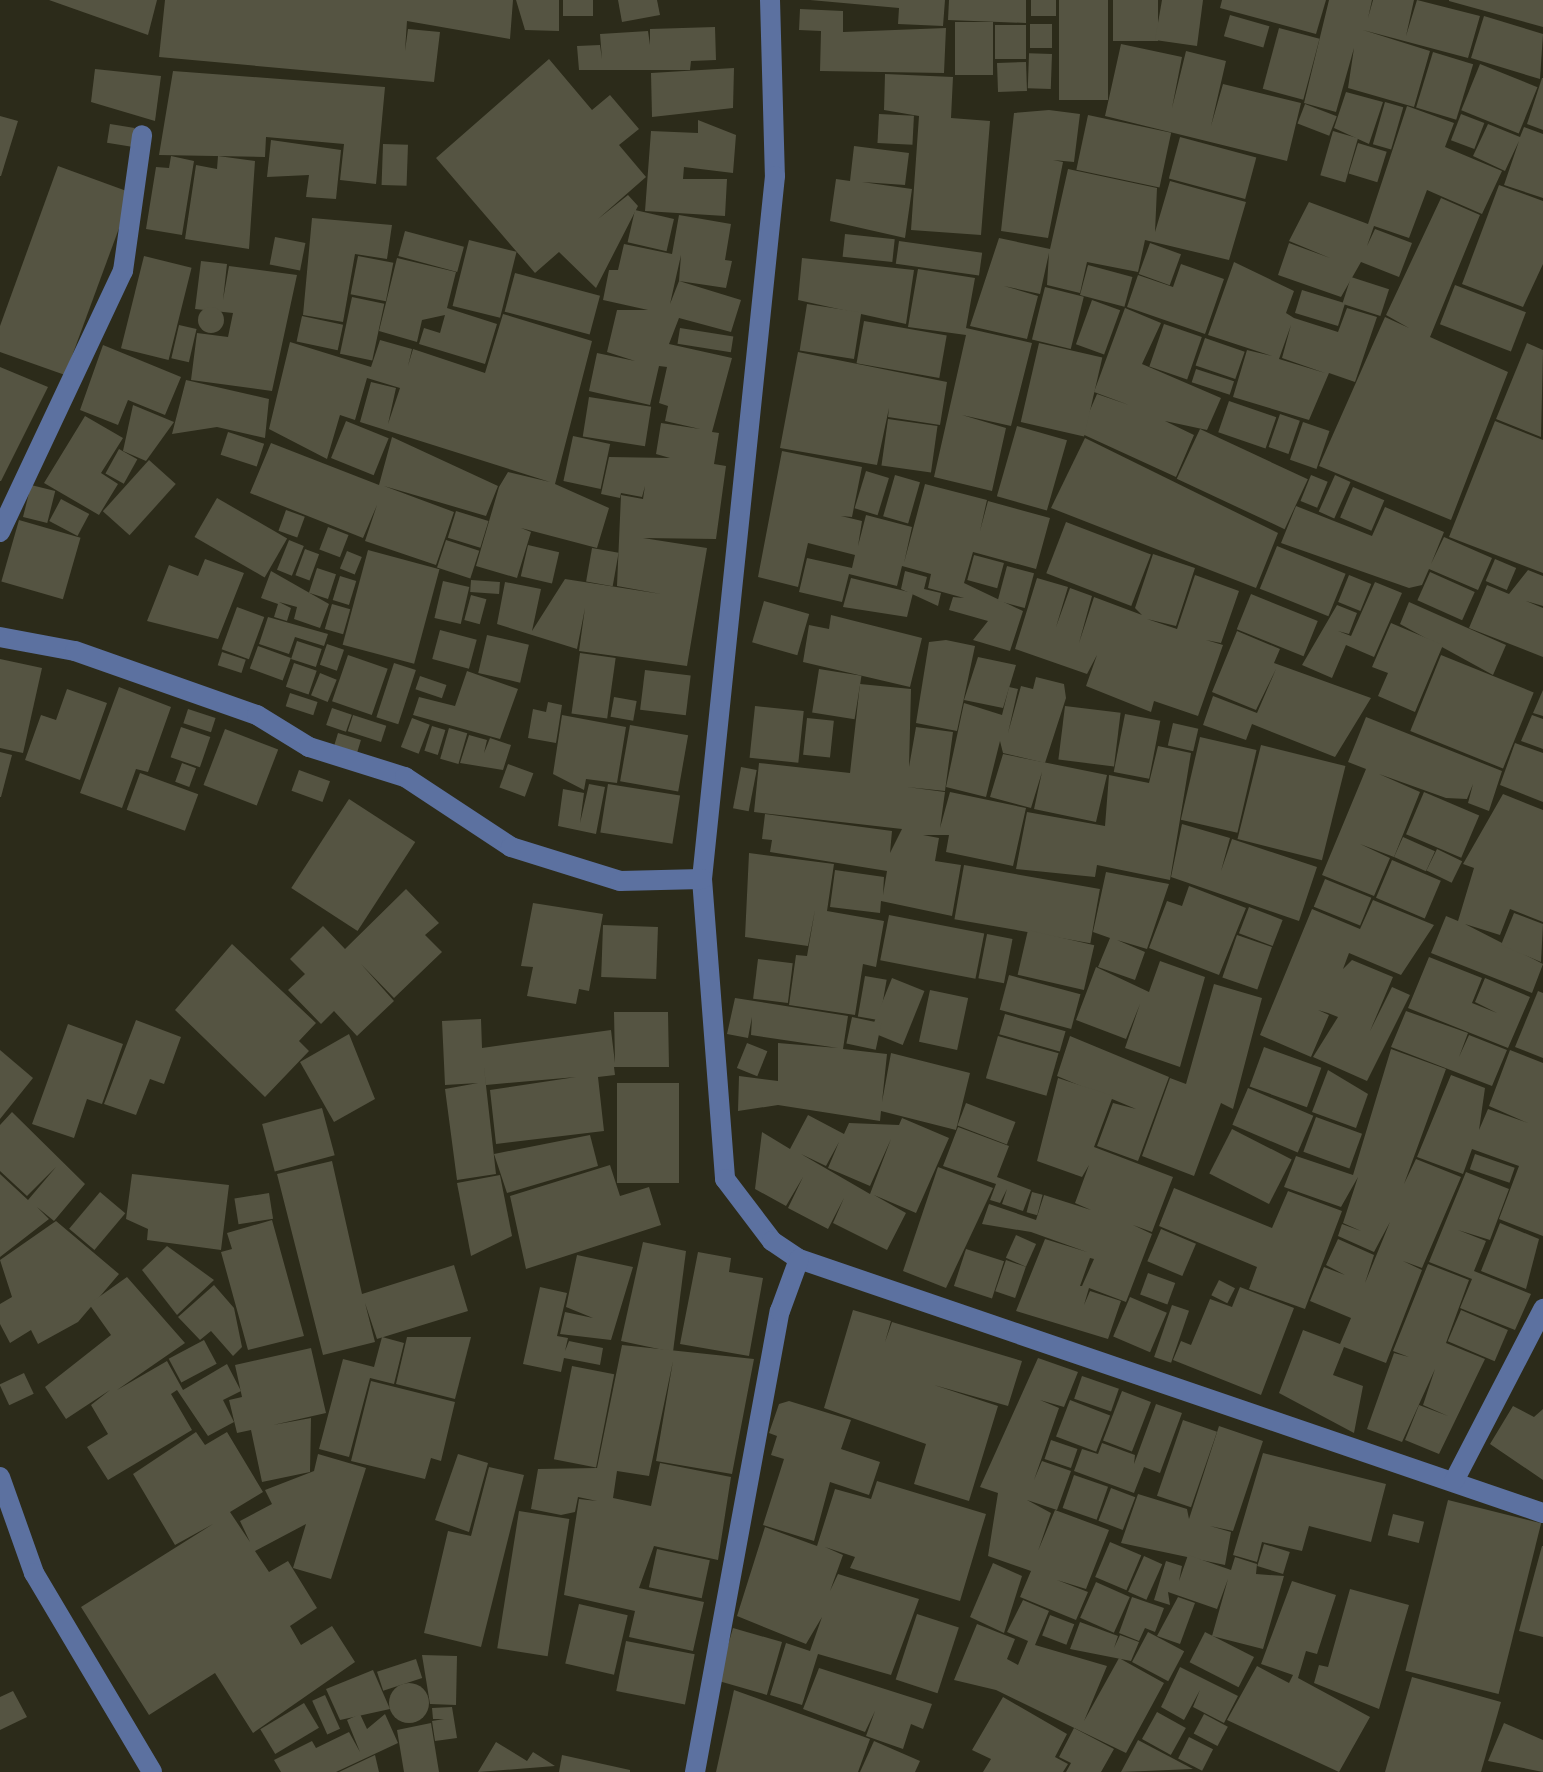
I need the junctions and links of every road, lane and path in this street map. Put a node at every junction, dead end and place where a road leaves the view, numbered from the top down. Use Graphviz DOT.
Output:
graph roads {
  1 [pos="770,0"];
  2 [pos="142,135"];
  3 [pos="0,532"];
  4 [pos="0,638"];
  5 [pos="702,879"];
  6 [pos="799,1259"];
  7 [pos="1543,1309"];
  8 [pos="0,1477"];
  9 [pos="1454,1481"];
  10 [pos="1543,1513"];
  11 [pos="152,1772"];
  12 [pos="695,1772"];
  1 -- 5 [label="street"];
  2 -- 3 [label="street"];
  4 -- 5 [label="street"];
  5 -- 6 [label="street"];
  6 -- 9 [label="street"];
  6 -- 12 [label="street"];
  7 -- 9 [label="street"];
  8 -- 11 [label="street"];
  9 -- 10 [label="street"];
}
